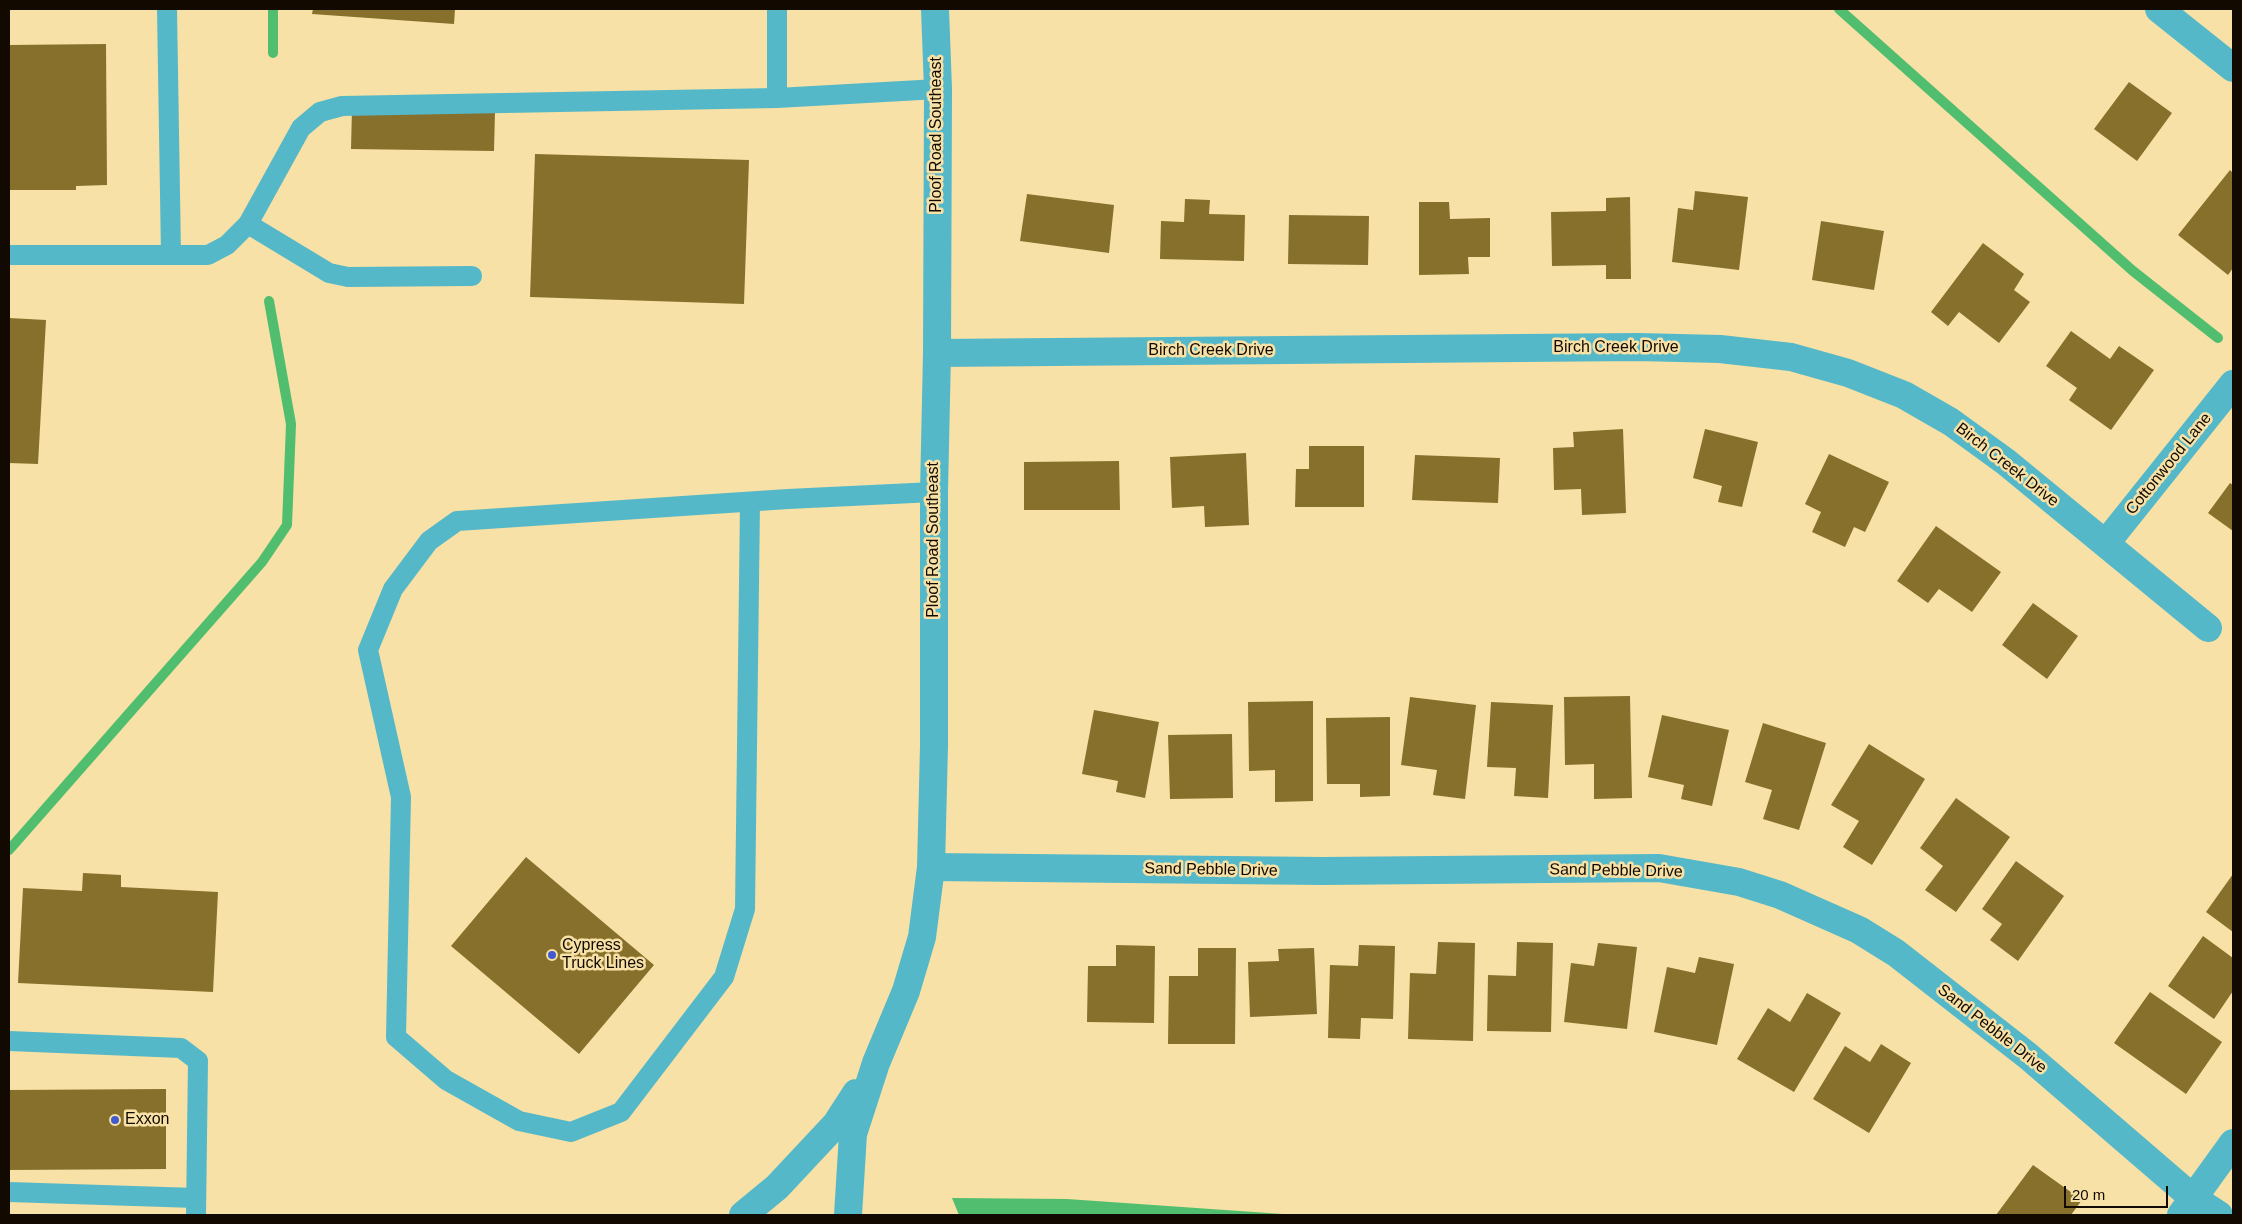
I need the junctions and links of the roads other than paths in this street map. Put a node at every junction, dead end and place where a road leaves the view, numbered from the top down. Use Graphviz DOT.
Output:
graph roads {
  1 [pos="167,9"];
  2 [pos="777,9"];
  3 [pos="935,9"];
  4 [pos="2159,9"];
  5 [pos="2233,68"];
  6 [pos="938,89"];
  7 [pos="777,98"];
  8 [pos="248,224"];
  9 [pos="9,254"];
  10 [pos="170,255"];
  11 [pos="472,276"];
  12 [pos="937,353"];
  13 [pos="2233,384"];
  14 [pos="934,492"];
  15 [pos="750,502"];
  16 [pos="2106,543"];
  17 [pos="2208,628"];
  18 [pos="932,867"];
  19 [pos="9,1041"];
  20 [pos="876,1063"];
  21 [pos="2233,1143"];
  22 [pos="9,1192"];
  23 [pos="2187,1206"];
  24 [pos="196,1207"];
  25 [pos="743,1215"];
  26 [pos="848,1215"];
  27 [pos="2220,1215"];
  1 -- 10 [label="lane"];
  2 -- 7 [label="lane"];
  3 -- 6 [label="street, Ploof Road Southeast"];
  4 -- 5 [label="street"];
  6 -- 7 [label="lane"];
  6 -- 12 [label="street, Ploof Road Southeast"];
  7 -- 8 [label="lane"];
  8 -- 10 [label="lane"];
  8 -- 11 [label="lane"];
  9 -- 10 [label="lane"];
  12 -- 14 [label="street, Ploof Road Southeast"];
  12 -- 16 [label="street, Birch Creek Drive"];
  13 -- 16 [label="street, Cottonwood Lane"];
  14 -- 15 [label="lane"];
  14 -- 18 [label="street, Ploof Road Southeast"];
  15 -- 15 [label="lane"];
  16 -- 17 [label="street, Birch Creek Drive"];
  18 -- 20 [label="street, Ploof Road Southeast"];
  18 -- 23 [label="street, Sand Pebble Drive"];
  19 -- 24 [label="lane"];
  20 -- 25 [label="street, Ploof Road Southeast"];
  20 -- 26 [label="street, Ploof Road Southeast"];
  21 -- 23 [label="street"];
  22 -- 24 [label="lane"];
  23 -- 27 [label="street, Sand Pebble Drive"];
}
